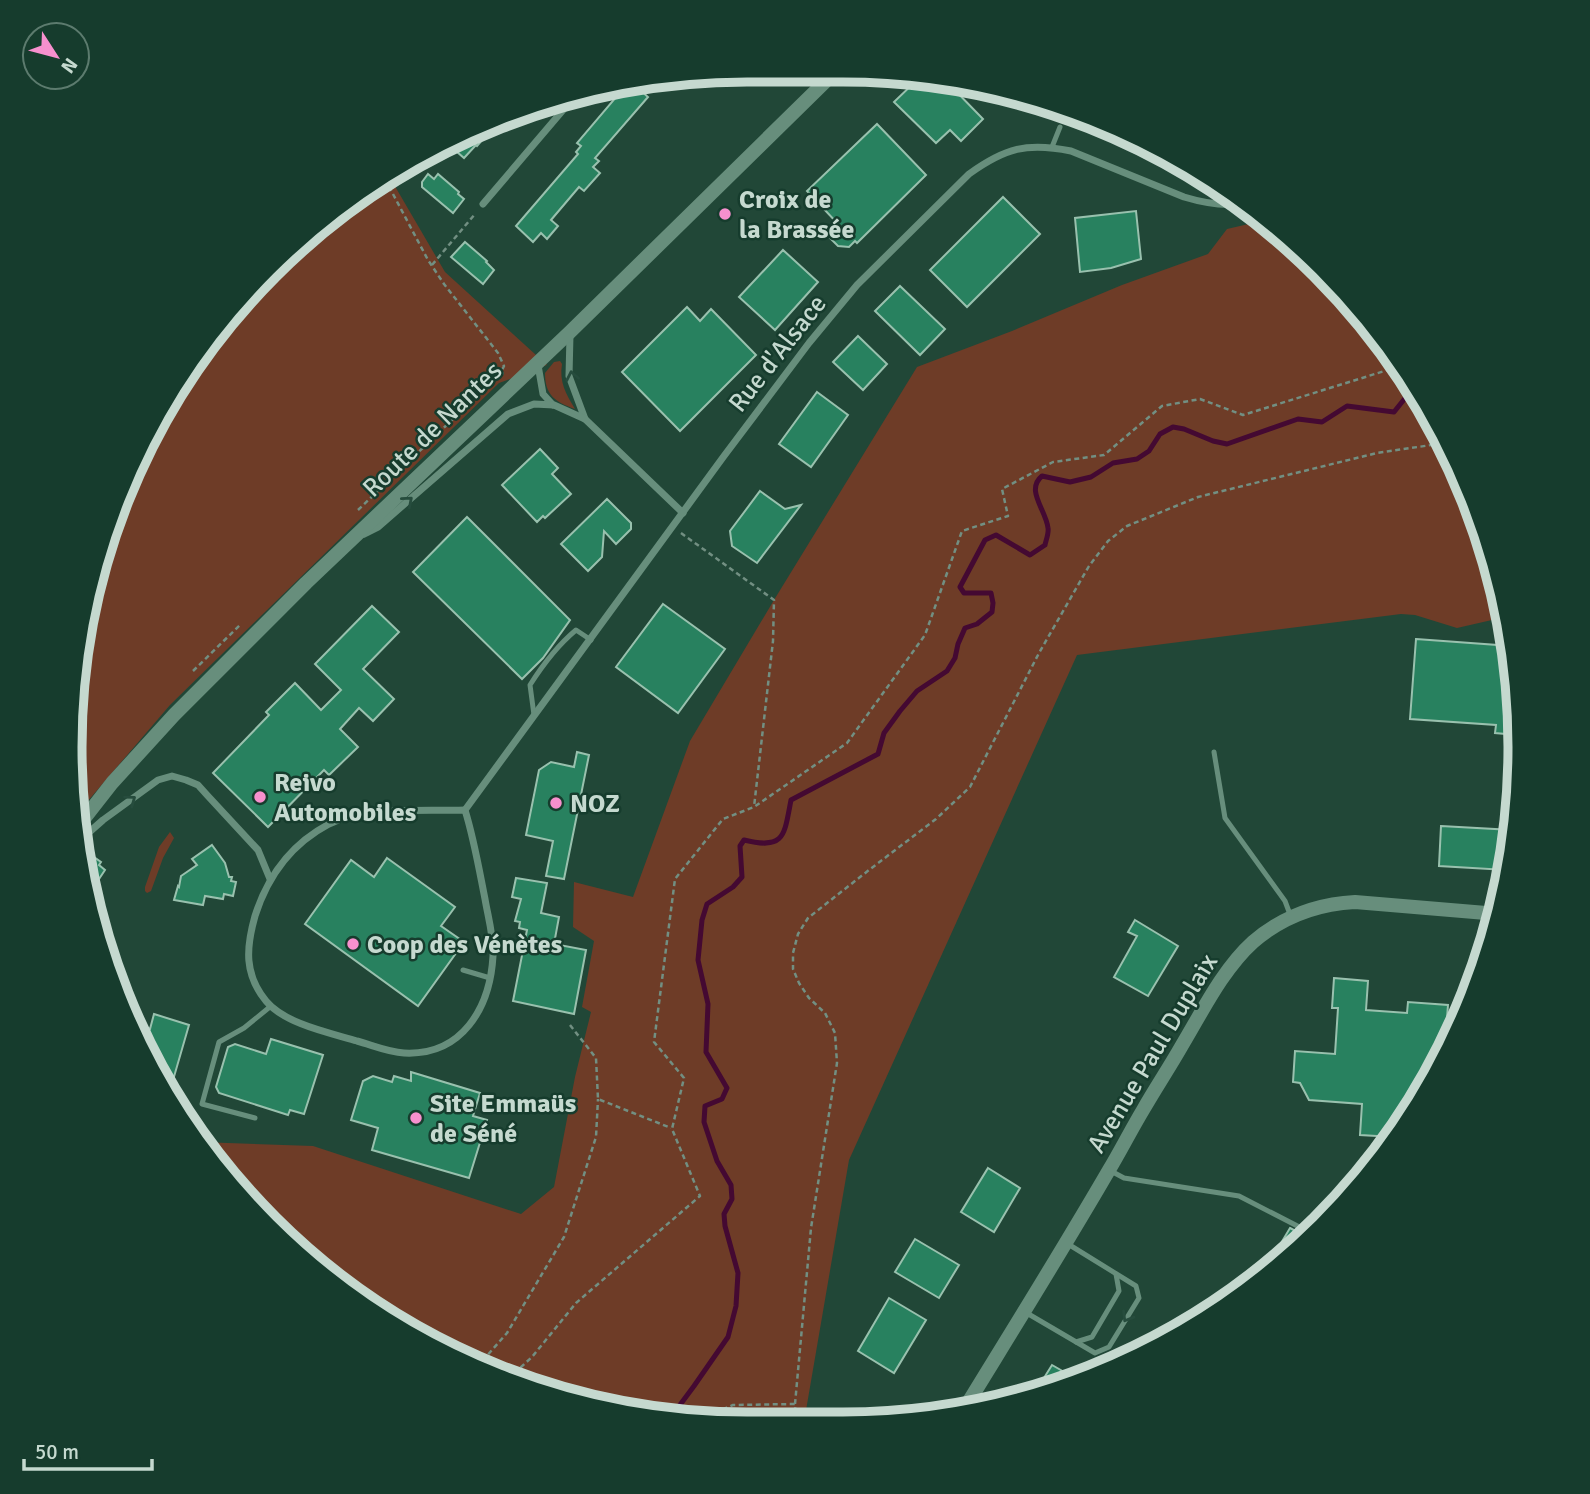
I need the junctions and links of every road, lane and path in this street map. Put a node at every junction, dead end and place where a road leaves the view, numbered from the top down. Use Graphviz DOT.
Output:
graph roads {
  1 [pos="825,82"];
  2 [pos="565,108"];
  3 [pos="1060,127"];
  4 [pos="1052,147"];
  5 [pos="389,187"];
  6 [pos="483,204"];
  7 [pos="1225,204"];
  8 [pos="432,265"];
  9 [pos="570,332"];
  10 [pos="537,362"];
  11 [pos="1390,369"];
  12 [pos="500,374"];
  13 [pos="554,405"];
  14 [pos="585,419"];
  15 [pos="1435,445"];
  16 [pos="683,513"];
  17 [pos="673,527"];
  18 [pos="352,539"];
  19 [pos="590,640"];
  20 [pos="535,717"];
  21 [pos="1214,752"];
  22 [pos="754,807"];
  23 [pos="466,810"];
  24 [pos="86,816"];
  25 [pos="88,833"];
  26 [pos="270,879"];
  27 [pos="1291,917"];
  28 [pos="1486,917"];
  29 [pos="463,970"];
  30 [pos="490,978"];
  31 [pos="271,1006"];
  32 [pos="570,1025"];
  33 [pos="598,1100"];
  34 [pos="255,1118"];
  35 [pos="672,1129"];
  36 [pos="1109,1170"];
  37 [pos="1301,1228"];
  38 [pos="1066,1242"];
  39 [pos="1116,1273"];
  40 [pos="1024,1311"];
  41 [pos="1076,1342"];
  42 [pos="485,1358"];
  43 [pos="518,1370"];
  44 [pos="970,1399"];
  45 [pos="794,1404"];
  46 [pos="719,1411"];
  47 [pos="795,1412"];
  1 -- 9 [label="main road, Route de Nantes"];
  2 -- 6 [label="street"];
  3 -- 4 [label="lane"];
  4 -- 7 [label="street, Rue d'Alsace"];
  4 -- 16 [label="street, Rue d'Alsace"];
  5 -- 8 [label="path"];
  6 -- 8 [label="path"];
  8 -- 12 [label="path"];
  9 -- 10 [label="main road, Route de Nantes"];
  14 -- 9 [label="street, one-way"];
  10 -- 13 [label="street"];
  10 -- 18 [label="main road, Route de Nantes"];
  11 -- 22 [label="path"];
  13 -- 14 [label="street"];
  18 -- 13 [label="street, one-way"];
  14 -- 16 [label="street"];
  15 -- 45 [label="path"];
  16 -- 17 [label="street, Rue d'Alsace"];
  17 -- 19 [label="street, Rue d'Alsace"];
  17 -- 22 [label="path"];
  18 -- 24 [label="main road, Route de Nantes"];
  19 -- 20 [label="street, Rue d'Alsace"];
  19 -- 20 [label="lane"];
  20 -- 23 [label="street, Rue d'Alsace"];
  21 -- 27 [label="lane"];
  22 -- 35 [label="path"];
  23 -- 26 [label="street"];
  23 -- 30 [label="street"];
  25 -- 26 [label="street, one-way"];
  26 -- 31 [label="street"];
  27 -- 28 [label="main road, Avenue Paul Duplaix"];
  27 -- 36 [label="main road, Avenue Paul Duplaix"];
  29 -- 30 [label="lane"];
  30 -- 31 [label="street"];
  31 -- 34 [label="lane"];
  32 -- 33 [label="path"];
  33 -- 35 [label="path"];
  33 -- 42 [label="path"];
  35 -- 43 [label="path"];
  36 -- 37 [label="lane"];
  36 -- 38 [label="main road, Avenue Paul Duplaix"];
  38 -- 39 [label="lane"];
  38 -- 40 [label="main road, Avenue Paul Duplaix"];
  39 -- 41 [label="lane"];
  39 -- 41 [label="lane, one-way"];
  40 -- 41 [label="lane"];
  40 -- 44 [label="main road, Avenue Paul Duplaix"];
  45 -- 46 [label="path"];
  45 -- 47 [label="path"];
}
